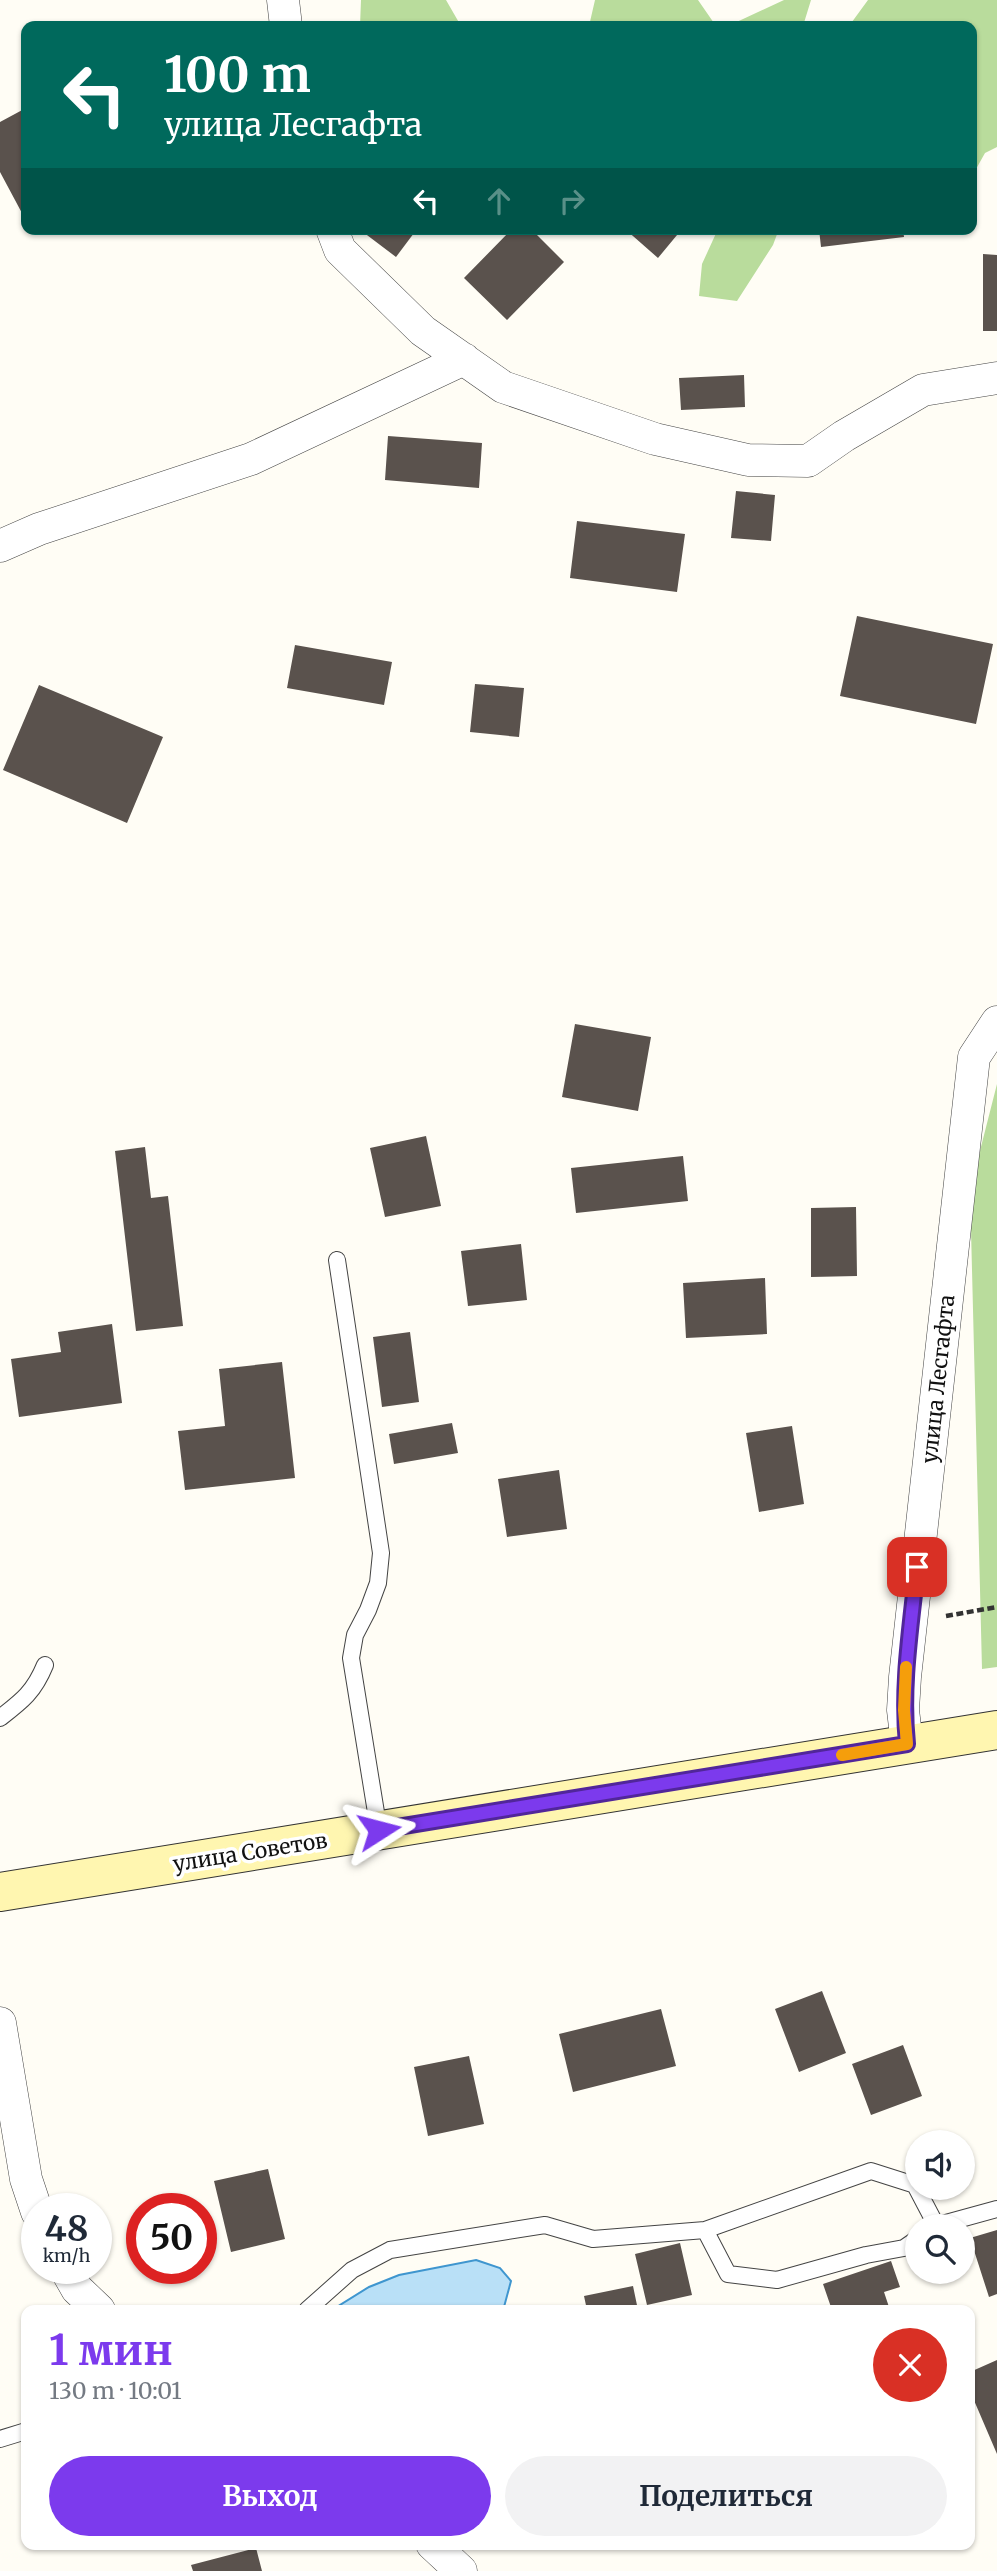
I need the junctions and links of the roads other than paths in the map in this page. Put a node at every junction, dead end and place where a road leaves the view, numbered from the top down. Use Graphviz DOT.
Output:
graph roads {
  1 [pos="283,0"];
  2 [pos="285,21"];
  3 [pos="334,235"];
  4 [pos="464,359"];
  5 [pos="997,378"];
  6 [pos="0,546"];
  7 [pos="997,1022"];
  8 [pos="337,1260"];
  9 [pos="45,1665"];
  10 [pos="0,1718"];
  11 [pos="997,1730"];
  12 [pos="907,1744"];
  13 [pos="379,1830"];
  14 [pos="0,1892"];
  15 [pos="0,2023"];
  16 [pos="31,2193"];
  17 [pos="997,2209"];
  18 [pos="930,2214"];
  19 [pos="975,2215"];
  20 [pos="705,2230"];
  21 [pos="905,2247"];
  22 [pos="313,2305"];
  23 [pos="21,2433"];
  24 [pos="0,2439"];
  25 [pos="438,2550"];
  26 [pos="461,2571"];
  1 -- 2 [label="street"];
  3 -- 4 [label="street"];
  4 -- 5 [label="street"];
  4 -- 6 [label="street"];
  7 -- 12 [label="street, улица Лесгафта"];
  8 -- 13 [label="lane"];
  9 -- 10 [label="lane"];
  11 -- 12 [label="main road, улица Советов"];
  12 -- 13 [label="main road, улица Советов"];
  13 -- 14 [label="main road, улица Советов"];
  15 -- 16 [label="street"];
  17 -- 19 [label="lane"];
  18 -- 20 [label="lane"];
  20 -- 21 [label="lane"];
  20 -- 22 [label="lane"];
  23 -- 24 [label="lane"];
  25 -- 26 [label="street"];
}
